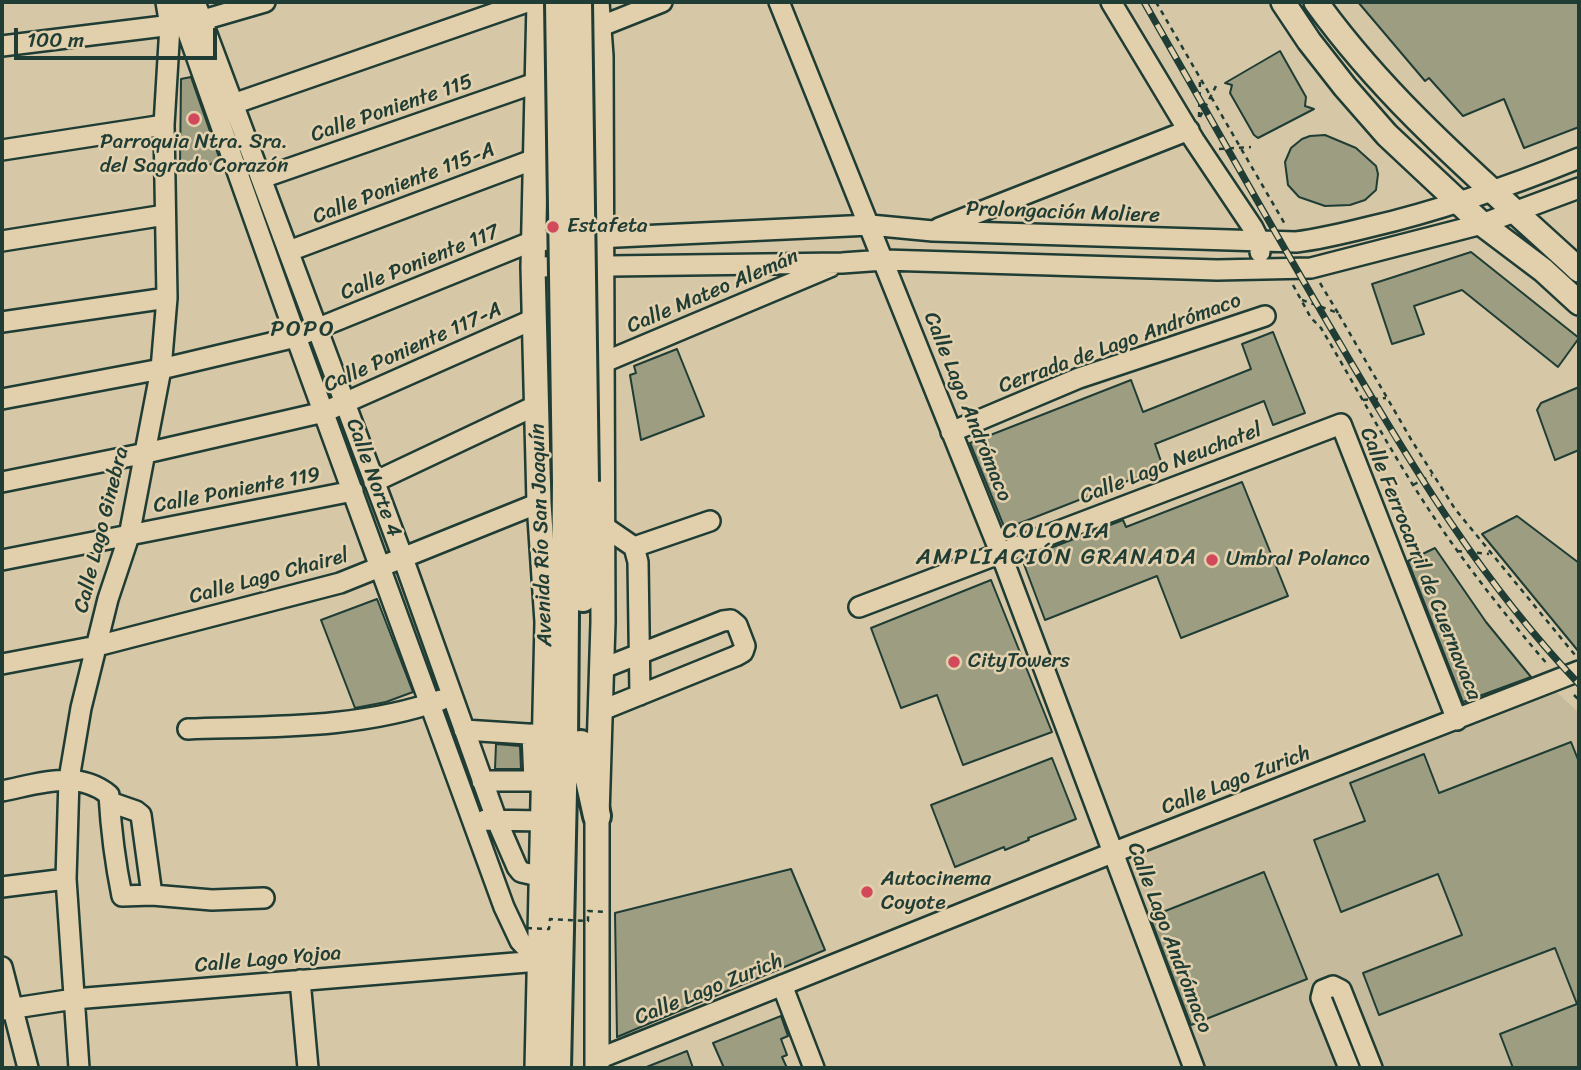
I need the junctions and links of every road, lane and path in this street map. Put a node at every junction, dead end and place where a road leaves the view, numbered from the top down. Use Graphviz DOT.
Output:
graph roads {
  1 [pos="166,2"];
  2 [pos="177,2"];
  3 [pos="265,2"];
  4 [pos="527,2"];
  5 [pos="539,2"];
  6 [pos="559,2"];
  7 [pos="578,2"];
  8 [pos="597,2"];
  9 [pos="662,2"];
  10 [pos="779,2"];
  11 [pos="1111,2"];
  12 [pos="1156,2"];
  13 [pos="1283,2"];
  14 [pos="1316,2"];
  15 [pos="188,18"];
  16 [pos="599,27"];
  17 [pos="2,46"];
  18 [pos="539,55"];
  19 [pos="601,56"];
  20 [pos="1369,66"];
  21 [pos="1200,78"];
  22 [pos="538,82"];
  23 [pos="1216,86"];
  24 [pos="1345,87"];
  25 [pos="1211,97"];
  26 [pos="233,104"];
  27 [pos="164,125"];
  28 [pos="1194,125"];
  29 [pos="1251,147"];
  30 [pos="1240,148"];
  31 [pos="2,150"];
  32 [pos="1216,150"];
  33 [pos="535,159"];
  34 [pos="1579,159"];
  35 [pos="262,178"];
  36 [pos="1225,186"];
  37 [pos="1579,188"];
  38 [pos="1493,192"];
  39 [pos="1461,203"];
  40 [pos="1516,213"];
  41 [pos="165,215"];
  42 [pos="1482,224"];
  43 [pos="870,225"];
  44 [pos="1287,227"];
  45 [pos="933,231"];
  46 [pos="601,239"];
  47 [pos="2,241"];
  48 [pos="533,241"];
  49 [pos="1238,242"];
  50 [pos="1260,242"];
  51 [pos="289,251"];
  52 [pos="884,260"];
  53 [pos="842,263"];
  54 [pos="533,267"];
  55 [pos="601,268"];
  56 [pos="1261,269"];
  57 [pos="1238,270"];
  58 [pos="1579,271"];
  59 [pos="1320,283"];
  60 [pos="1293,285"];
  61 [pos="167,298"];
  62 [pos="1301,300"];
  63 [pos="1579,303"];
  64 [pos="1338,313"];
  65 [pos="1265,316"];
  66 [pos="534,319"];
  67 [pos="2,322"];
  68 [pos="317,330"];
  69 [pos="296,337"];
  70 [pos="602,363"];
  71 [pos="161,369"];
  72 [pos="1386,397"];
  73 [pos="2,399"];
  74 [pos="1363,400"];
  75 [pos="345,404"];
  76 [pos="537,405"];
  77 [pos="324,412"];
  78 [pos="1341,424"];
  79 [pos="951,432"];
  80 [pos="146,453"];
  81 [pos="1433,474"];
  82 [pos="2,482"];
  83 [pos="374,482"];
  84 [pos="575,482"];
  85 [pos="1413,485"];
  86 [pos="353,491"];
  87 [pos="539,503"];
  88 [pos="710,521"];
  89 [pos="602,525"];
  90 [pos="129,536"];
  91 [pos="634,547"];
  92 [pos="1457,551"];
  93 [pos="1001,553"];
  94 [pos="1490,554"];
  95 [pos="403,558"];
  96 [pos="2,560"];
  97 [pos="382,568"];
  98 [pos="859,607"];
  99 [pos="97,646"];
  100 [pos="639,654"];
  101 [pos="1579,660"];
  102 [pos="2,664"];
  103 [pos="601,669"];
  104 [pos="1552,671"];
  105 [pos="1579,671"];
  106 [pos="640,695"];
  107 [pos="1574,695"];
  108 [pos="452,696"];
  109 [pos="1579,700"];
  110 [pos="429,704"];
  111 [pos="600,711"];
  112 [pos="1457,720"];
  113 [pos="188,729"];
  114 [pos="470,731"];
  115 [pos="555,739"];
  116 [pos="69,779"];
  117 [pos="487,781"];
  118 [pos="539,781"];
  119 [pos="2,791"];
  120 [pos="110,802"];
  121 [pos="597,816"];
  122 [pos="471,818"];
  123 [pos="501,821"];
  124 [pos="539,821"];
  125 [pos="1112,853"];
  126 [pos="543,877"];
  127 [pos="66,879"];
  128 [pos="2,887"];
  129 [pos="152,895"];
  130 [pos="264,898"];
  131 [pos="606,912"];
  132 [pos="527,928"];
  133 [pos="539,961"];
  134 [pos="2,967"];
  135 [pos="300,980"];
  136 [pos="782,985"];
  137 [pos="74,999"];
  138 [pos="8,1009"];
  139 [pos="1363,1046"];
  140 [pos="1346,1061"];
  141 [pos="590,1065"];
  142 [pos="28,1068"];
  143 [pos="79,1068"];
  144 [pos="308,1068"];
  145 [pos="537,1068"];
  146 [pos="557,1068"];
  147 [pos="814,1068"];
  148 [pos="1195,1068"];
  149 [pos="1372,1068"];
  1 -- 15 [label="street, Calle Lago Ginebra"];
  2 -- 15 [label="street, Calle Norte 4"];
  3 -- 15 [label="street"];
  4 -- 26 [label="street"];
  5 -- 18 [label="main road, Avenida Río San Joaquín"];
  6 -- 84 [label="highway, Avenida Río San Joaquín, bridge"];
  7 -- 84 [label="highway, Avenida Río San Joaquín, bridge"];
  8 -- 16 [label="main road"];
  9 -- 16 [label="street"];
  10 -- 43 [label="street, Calle Lago Andrómaco"];
  11 -- 28 [label="street"];
  12 -- 21 [label="path"];
  13 -- 24 [label="main road"];
  14 -- 20 [label="main road"];
  15 -- 17 [label="street"];
  15 -- 26 [label="street, Calle Norte 4"];
  15 -- 27 [label="street, Calle Lago Ginebra"];
  15 -- 69 [label="street, Calle Norte 4"];
  16 -- 19 [label="main road"];
  18 -- 19 [label="main road"];
  18 -- 22 [label="main road, Avenida Río San Joaquín"];
  19 -- 46 [label="main road"];
  20 -- 24 [label="main road"];
  20 -- 38 [label="main road"];
  21 -- 25 [label="path"];
  21 -- 28 [label="path"];
  22 -- 33 [label="main road, Avenida Río San Joaquín"];
  22 -- 35 [label="street, Calle Poniente 115"];
  23 -- 25 [label="path"];
  24 -- 39 [label="main road"];
  25 -- 28 [label="path"];
  25 -- 30 [label="path"];
  26 -- 35 [label="street, Calle Norte 4"];
  27 -- 31 [label="street"];
  27 -- 41 [label="street, Calle Lago Ginebra"];
  28 -- 36 [label="street"];
  28 -- 45 [label="street"];
  29 -- 30 [label="path"];
  30 -- 32 [label="path"];
  30 -- 44 [label="path"];
  33 -- 48 [label="main road, Avenida Río San Joaquín"];
  33 -- 51 [label="street, Calle Poniente 115-A"];
  34 -- 38 [label="street, Prolongación Moliere"];
  35 -- 51 [label="street, Calle Norte 4"];
  36 -- 49 [label="street"];
  36 -- 50 [label="street"];
  37 -- 40 [label="street"];
  38 -- 39 [label="street, Prolongación Moliere"];
  38 -- 40 [label="main road"];
  39 -- 42 [label="main road"];
  39 -- 50 [label="street, Prolongación Moliere"];
  40 -- 42 [label="street"];
  40 -- 58 [label="main road"];
  41 -- 47 [label="street"];
  41 -- 61 [label="street, Calle Lago Ginebra"];
  42 -- 56 [label="street"];
  42 -- 63 [label="main road"];
  43 -- 45 [label="street, Prolongación Moliere"];
  43 -- 46 [label="street, Prolongación Moliere"];
  43 -- 52 [label="street, Calle Lago Andrómaco"];
  45 -- 49 [label="street, Prolongación Moliere"];
  46 -- 48 [label="street, Prolongación Moliere"];
  46 -- 55 [label="main road"];
  48 -- 54 [label="main road, Avenida Río San Joaquín"];
  48 -- 68 [label="street, Calle Poniente 117"];
  49 -- 50 [label="street, Prolongación Moliere"];
  49 -- 57 [label="street"];
  50 -- 56 [label="street"];
  51 -- 68 [label="street, Calle Norte 4"];
  52 -- 53 [label="street"];
  52 -- 57 [label="street"];
  52 -- 79 [label="street, Calle Lago Andrómaco"];
  53 -- 55 [label="street"];
  53 -- 70 [label="street, Calle Mateo Alemán"];
  54 -- 55 [label="street"];
  54 -- 66 [label="main road, Avenida Río San Joaquín"];
  55 -- 70 [label="main road"];
  56 -- 57 [label="street"];
  59 -- 64 [label="path"];
  60 -- 62 [label="path"];
  61 -- 67 [label="street"];
  61 -- 71 [label="street, Calle Lago Ginebra"];
  62 -- 64 [label="path"];
  62 -- 74 [label="path"];
  64 -- 72 [label="path"];
  65 -- 79 [label="street, Cerrada de Lago Andrómaco"];
  66 -- 75 [label="street, Calle Poniente 117-A"];
  66 -- 76 [label="main road, Avenida Río San Joaquín"];
  68 -- 69 [label="street, Calle Poniente 117"];
  68 -- 75 [label="street, Calle Norte 4"];
  69 -- 71 [label="street, Calle Poniente 117"];
  69 -- 77 [label="street, Calle Norte 4"];
  70 -- 89 [label="main road"];
  71 -- 73 [label="street, Calle Poniente 117"];
  71 -- 80 [label="street, Calle Lago Ginebra"];
  72 -- 74 [label="path"];
  72 -- 81 [label="path"];
  74 -- 85 [label="path"];
  75 -- 77 [label="street, Calle Poniente 117-A"];
  75 -- 83 [label="street, Calle Norte 4"];
  76 -- 83 [label="street"];
  76 -- 87 [label="main road, Avenida Río San Joaquín"];
  77 -- 80 [label="street, Calle Poniente 117-A"];
  77 -- 86 [label="street, Calle Norte 4"];
  78 -- 93 [label="street, Calle Lago Neuchatel"];
  78 -- 112 [label="street, Calle Ferrocarril de Cuernavaca"];
  79 -- 93 [label="street, Calle Lago Andrómaco"];
  80 -- 82 [label="street, Calle Poniente 117-A"];
  80 -- 90 [label="street, Calle Lago Ginebra"];
  81 -- 85 [label="path"];
  81 -- 94 [label="path"];
  83 -- 95 [label="street, Calle Norte 4"];
  84 -- 115 [label="highway, Avenida Río San Joaquín"];
  85 -- 92 [label="path"];
  86 -- 90 [label="street, Calle Poniente 119"];
  86 -- 97 [label="street, Calle Norte 4"];
  87 -- 95 [label="street, Calle Lago Chairel"];
  87 -- 115 [label="main road, Avenida Río San Joaquín"];
  88 -- 91 [label="street"];
  89 -- 91 [label="street"];
  89 -- 103 [label="main road"];
  90 -- 96 [label="street, Calle Poniente 119"];
  90 -- 99 [label="street, Calle Lago Ginebra"];
  91 -- 100 [label="street"];
  92 -- 94 [label="path"];
  92 -- 104 [label="path"];
  93 -- 98 [label="street, Calle Lago Neuchatel"];
  93 -- 125 [label="street, Calle Lago Andrómaco"];
  94 -- 101 [label="path"];
  95 -- 97 [label="street, Calle Lago Chairel"];
  95 -- 108 [label="street, Calle Norte 4"];
  97 -- 99 [label="street, Calle Lago Chairel"];
  97 -- 110 [label="street, Calle Norte 4"];
  99 -- 102 [label="street, Calle Lago Chairel"];
  99 -- 116 [label="street, Calle Lago Ginebra"];
  100 -- 103 [label="street"];
  100 -- 106 [label="street"];
  100 -- 106 [label="street"];
  103 -- 111 [label="main road"];
  105 -- 112 [label="street, Calle Lago Zurich"];
  106 -- 111 [label="street"];
  107 -- 109 [label="path"];
  108 -- 110 [label="street"];
  108 -- 114 [label="street, Calle Norte 4"];
  110 -- 113 [label="street"];
  110 -- 122 [label="street, Calle Norte 4"];
  111 -- 121 [label="main road"];
  112 -- 125 [label="street, Calle Lago Zurich"];
  114 -- 115 [label="street"];
  114 -- 117 [label="street, Calle Norte 4"];
  115 -- 118 [label="main road, Avenida Río San Joaquín"];
  115 -- 121 [label="highway"];
  115 -- 124 [label="highway"];
  115 -- 141 [label="highway, Avenida Río San Joaquín"];
  115 -- 146 [label="highway, Avenida Río San Joaquín"];
  116 -- 119 [label="street"];
  116 -- 120 [label="street"];
  116 -- 127 [label="street, Calle Lago Ginebra"];
  117 -- 118 [label="street"];
  117 -- 123 [label="street, Calle Norte 4"];
  118 -- 124 [label="main road, Avenida Río San Joaquín"];
  120 -- 129 [label="street"];
  120 -- 129 [label="street"];
  121 -- 141 [label="main road"];
  122 -- 123 [label="street"];
  122 -- 133 [label="street, Calle Norte 4"];
  123 -- 124 [label="street"];
  123 -- 126 [label="street, Calle Norte 4"];
  124 -- 126 [label="main road, Avenida Río San Joaquín"];
  125 -- 136 [label="street, Calle Lago Zurich"];
  125 -- 148 [label="street, Calle Lago Andrómaco"];
  126 -- 133 [label="main road, Avenida Río San Joaquín"];
  127 -- 128 [label="street"];
  127 -- 137 [label="street, Calle Lago Ginebra"];
  129 -- 130 [label="street"];
  131 -- 132 [label="path, bridge"];
  133 -- 135 [label="street, Calle Lago Yojoa"];
  133 -- 145 [label="main road, Avenida Río San Joaquín"];
  134 -- 138 [label="street"];
  135 -- 137 [label="street, Calle Lago Yojoa"];
  135 -- 144 [label="street"];
  136 -- 141 [label="street, Calle Lago Zurich"];
  136 -- 147 [label="street"];
  137 -- 138 [label="street, Calle Lago Yojoa"];
  137 -- 143 [label="street, Calle Lago Ginebra"];
  138 -- 142 [label="street"];
  139 -- 140 [label="street"];
  139 -- 140 [label="street"];
  139 -- 149 [label="street"];
}
